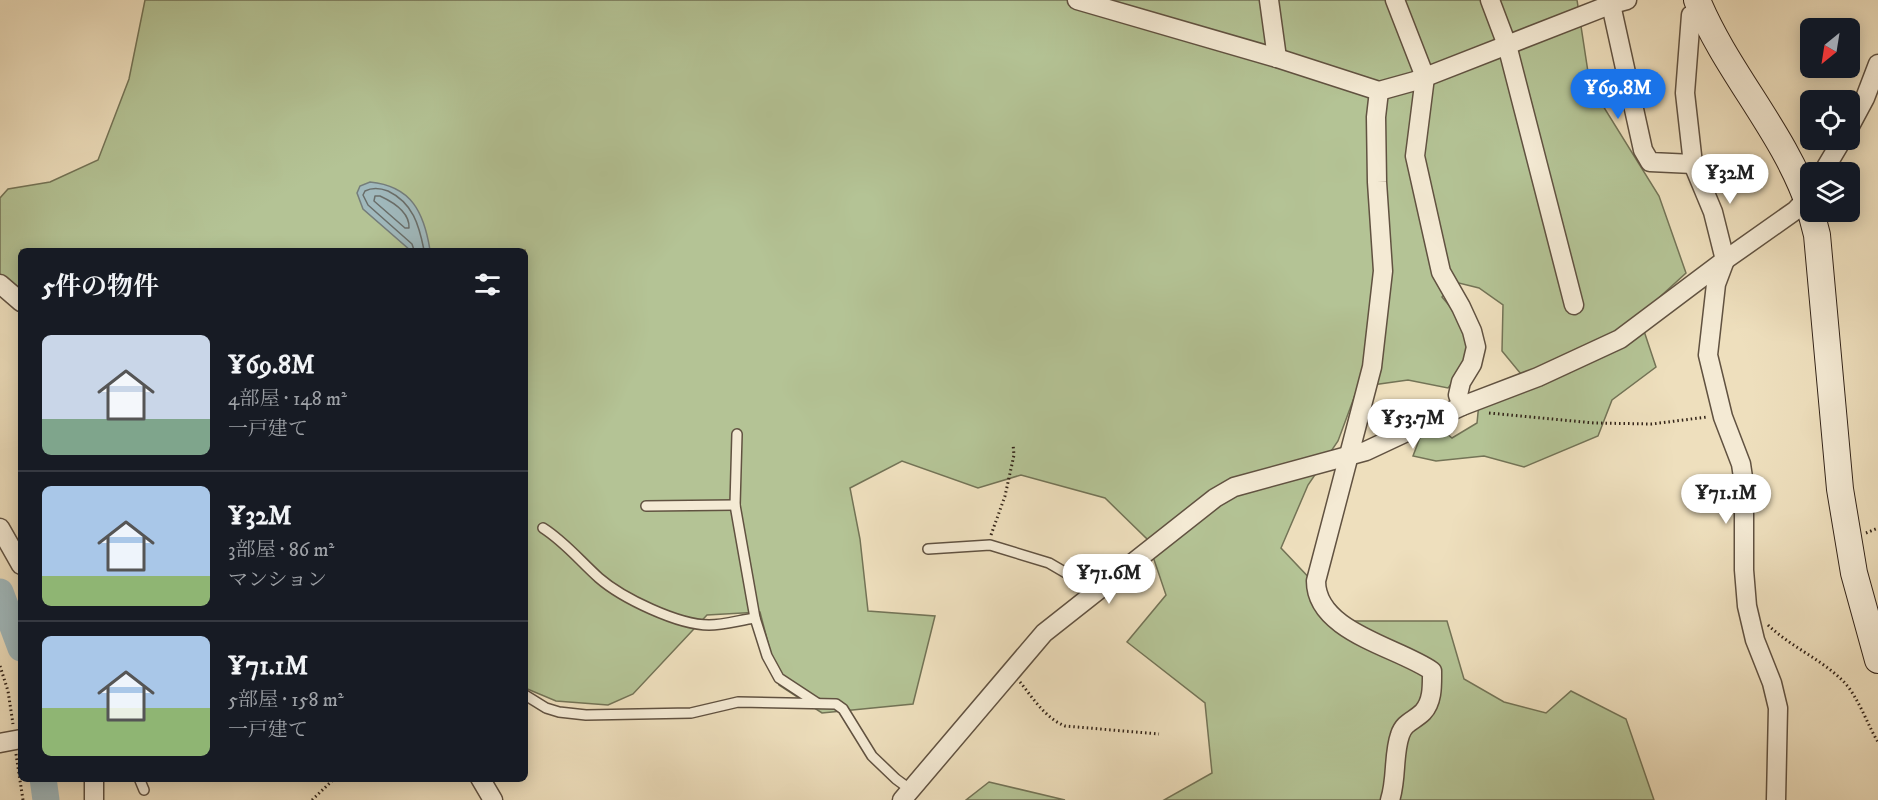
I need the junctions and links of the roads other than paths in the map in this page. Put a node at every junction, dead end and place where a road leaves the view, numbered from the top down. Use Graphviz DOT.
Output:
graph roads {
  1 [pos="1077,0"];
  2 [pos="1269,0"];
  3 [pos="1395,0"];
  4 [pos="1490,0"];
  5 [pos="1617,1"];
  6 [pos="1699,4"];
  7 [pos="1507,45"];
  8 [pos="1277,58"];
  9 [pos="1878,64"];
  10 [pos="1425,77"];
  11 [pos="1379,91"];
  12 [pos="1860,106"];
  13 [pos="1693,164"];
  14 [pos="1800,183"];
  15 [pos="1800,208"];
  16 [pos="1813,222"];
  17 [pos="1725,260"];
  18 [pos="0,284"];
  19 [pos="18,299"];
  20 [pos="1574,305"];
  21 [pos="1462,406"];
  22 [pos="737,434"];
  23 [pos="1349,456"];
  24 [pos="735,505"];
  25 [pos="646,506"];
  26 [pos="0,528"];
  27 [pos="543,528"];
  28 [pos="928,549"];
  29 [pos="18,560"];
  30 [pos="1091,596"];
  31 [pos="755,618"];
  32 [pos="1878,660"];
  33 [pos="528,697"];
  34 [pos="817,703"];
  35 [pos="18,740"];
  36 [pos="0,743"];
  37 [pos="94,782"];
  38 [pos="141,782"];
  39 [pos="482,782"];
  40 [pos="144,790"];
  41 [pos="907,795"];
  42 [pos="94,800"];
  43 [pos="493,800"];
  44 [pos="1390,800"];
  45 [pos="1776,800"];
  1 -- 8 [label="street"];
  2 -- 8 [label="street"];
  3 -- 10 [label="street"];
  4 -- 7 [label="street"];
  5 -- 7 [label="street"];
  5 -- 13 [label="street"];
  6 -- 13 [label="street"];
  6 -- 14 [label="street"];
  7 -- 10 [label="street"];
  7 -- 20 [label="street"];
  8 -- 11 [label="street"];
  9 -- 12 [label="street"];
  10 -- 11 [label="street"];
  10 -- 21 [label="street"];
  11 -- 23 [label="street"];
  13 -- 17 [label="street"];
  15 -- 17 [label="street"];
  16 -- 32 [label="street"];
  17 -- 21 [label="street"];
  17 -- 45 [label="street"];
  18 -- 19 [label="street"];
  21 -- 23 [label="street"];
  22 -- 24 [label="lane"];
  23 -- 30 [label="street"];
  23 -- 44 [label="street"];
  24 -- 25 [label="lane"];
  24 -- 31 [label="lane"];
  26 -- 29 [label="street"];
  27 -- 31 [label="lane"];
  28 -- 30 [label="lane"];
  30 -- 41 [label="street"];
  31 -- 34 [label="lane"];
  33 -- 34 [label="lane"];
  34 -- 41 [label="lane"];
  35 -- 36 [label="street"];
  37 -- 42 [label="street"];
  38 -- 40 [label="lane"];
  39 -- 43 [label="street"];
}
